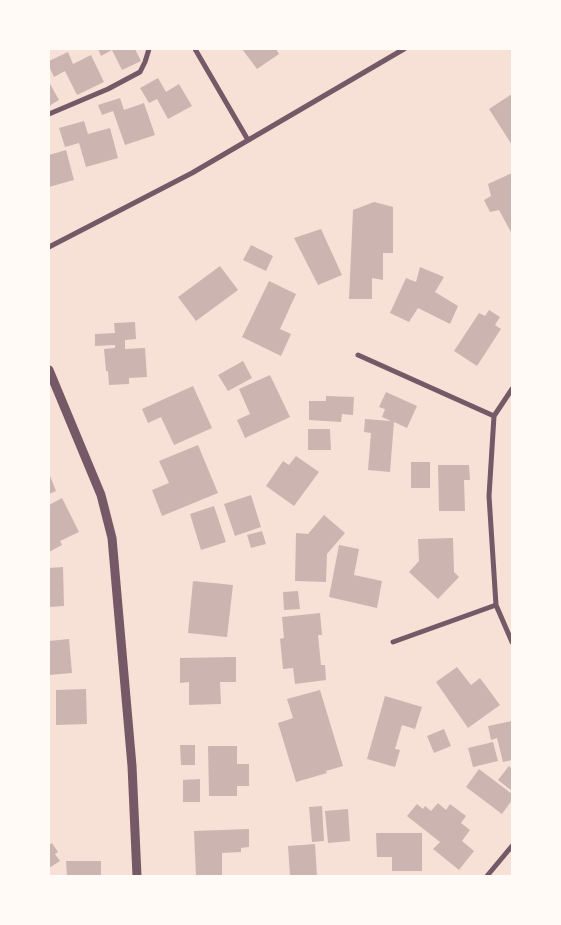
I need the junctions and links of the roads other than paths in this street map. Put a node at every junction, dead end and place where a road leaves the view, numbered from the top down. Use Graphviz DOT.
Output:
graph roads {
  1 [pos="149,49"];
  2 [pos="195,49"];
  3 [pos="404,49"];
  4 [pos="49,114"];
  5 [pos="248,140"];
  6 [pos="49,247"];
  7 [pos="358,354"];
  8 [pos="49,370"];
  9 [pos="512,388"];
  10 [pos="494,416"];
  11 [pos="496,605"];
  12 [pos="393,642"];
  13 [pos="512,642"];
  14 [pos="512,846"];
  15 [pos="137,876"];
  16 [pos="488,876"];
  1 -- 4 [label="street"];
  2 -- 5 [label="street"];
  3 -- 5 [label="street"];
  5 -- 6 [label="street"];
  7 -- 10 [label="street"];
  8 -- 15 [label="street"];
  9 -- 10 [label="street"];
  10 -- 11 [label="street"];
  11 -- 12 [label="street"];
  11 -- 13 [label="street"];
  14 -- 16 [label="street"];
}
